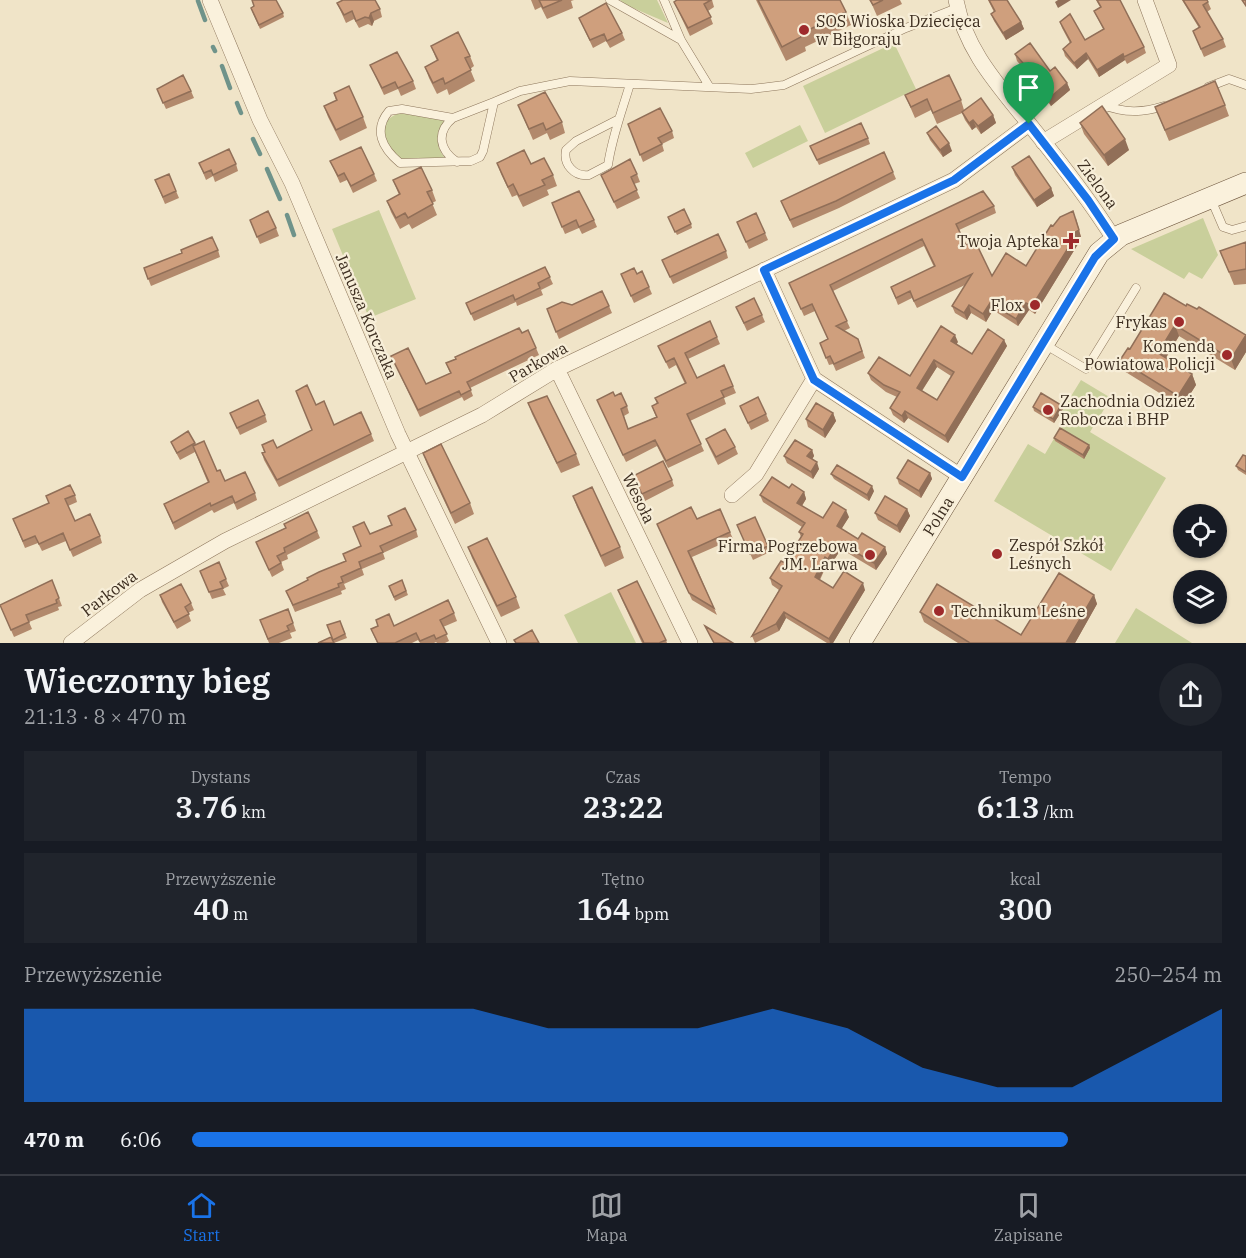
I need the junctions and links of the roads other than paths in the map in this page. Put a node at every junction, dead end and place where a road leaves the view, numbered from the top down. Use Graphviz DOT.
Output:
graph roads {
  1 [pos="210,0"];
  2 [pos="610,0"];
  3 [pos="664,0"];
  4 [pos="1145,0"];
  5 [pos="956,4"];
  6 [pos="681,40"];
  7 [pos="630,84"];
  8 [pos="1246,85"];
  9 [pos="709,86"];
  10 [pos="1197,92"];
  11 [pos="494,102"];
  12 [pos="1175,102"];
  13 [pos="1102,105"];
  14 [pos="453,118"];
  15 [pos="619,119"];
  16 [pos="1029,124"];
  17 [pos="1043,142"];
  18 [pos="458,163"];
  19 [pos="1246,183"];
  20 [pos="1211,198"];
  21 [pos="1246,226"];
  22 [pos="1114,239"];
  23 [pos="764,270"];
  24 [pos="1136,288"];
  25 [pos="1043,343"];
  26 [pos="557,369"];
  27 [pos="814,380"];
  28 [pos="406,451"];
  29 [pos="962,477"];
  30 [pos="732,495"];
  31 [pos="71,643"];
  32 [pos="499,643"];
  33 [pos="690,643"];
  34 [pos="860,643"];
  1 -- 28 [label="street, Janusza Korczaka"];
  2 -- 6 [label="lane"];
  3 -- 6 [label="lane"];
  4 -- 13 [label="street"];
  5 -- 9 [label="lane"];
  5 -- 16 [label="street, Zielona"];
  6 -- 9 [label="lane"];
  7 -- 9 [label="lane"];
  7 -- 11 [label="lane"];
  7 -- 15 [label="lane"];
  8 -- 10 [label="lane"];
  11 -- 14 [label="lane"];
  11 -- 18 [label="lane"];
  12 -- 13 [label="lane"];
  13 -- 17 [label="street"];
  14 -- 18 [label="lane"];
  14 -- 18 [label="lane"];
  15 -- 15 [label="lane"];
  16 -- 17 [label="street, Zielona"];
  16 -- 23 [label="street, Parkowa"];
  17 -- 22 [label="street, Zielona"];
  19 -- 20 [label="street"];
  20 -- 21 [label="lane"];
  20 -- 22 [label="street"];
  22 -- 25 [label="street, Polna"];
  23 -- 26 [label="street, Parkowa"];
  23 -- 27 [label="street"];
  24 -- 25 [label="lane"];
  25 -- 29 [label="street, Polna"];
  26 -- 28 [label="street, Parkowa"];
  26 -- 33 [label="street, Wesoła"];
  27 -- 29 [label="street"];
  27 -- 30 [label="street"];
  28 -- 31 [label="street, Parkowa"];
  28 -- 32 [label="street, Janusza Korczaka"];
  29 -- 34 [label="street, Polna"];
}
